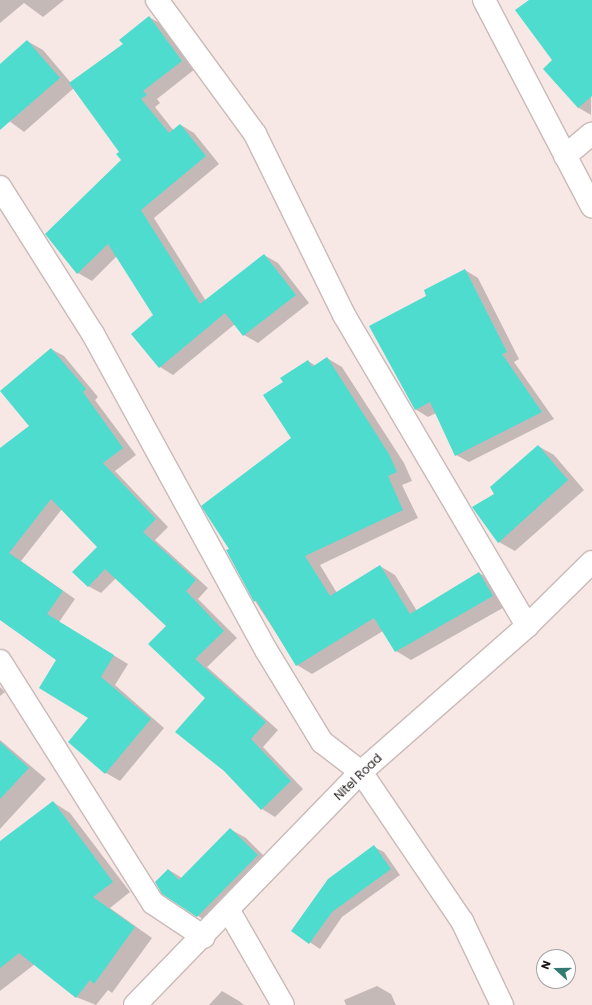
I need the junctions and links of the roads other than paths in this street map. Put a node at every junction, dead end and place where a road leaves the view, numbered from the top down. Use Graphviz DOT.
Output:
graph roads {
  1 [pos="157,0"];
  2 [pos="484,0"];
  3 [pos="592,133"];
  4 [pos="565,156"];
  5 [pos="0,187"];
  6 [pos="592,207"];
  7 [pos="592,562"];
  8 [pos="527,626"];
  9 [pos="0,661"];
  10 [pos="362,772"];
  11 [pos="229,911"];
  12 [pos="204,937"];
  13 [pos="135,1005"];
  14 [pos="283,1005"];
  15 [pos="502,1005"];
  1 -- 8 [label="street"];
  2 -- 4 [label="street"];
  3 -- 4 [label="street"];
  4 -- 6 [label="street"];
  5 -- 10 [label="street"];
  7 -- 8 [label="street, Nitel Road"];
  8 -- 10 [label="street, Nitel Road"];
  9 -- 12 [label="street"];
  10 -- 11 [label="street, Nitel Road"];
  10 -- 15 [label="street"];
  11 -- 12 [label="street, Nitel Road"];
  11 -- 14 [label="street"];
  12 -- 13 [label="street, Nitel Road"];
}
